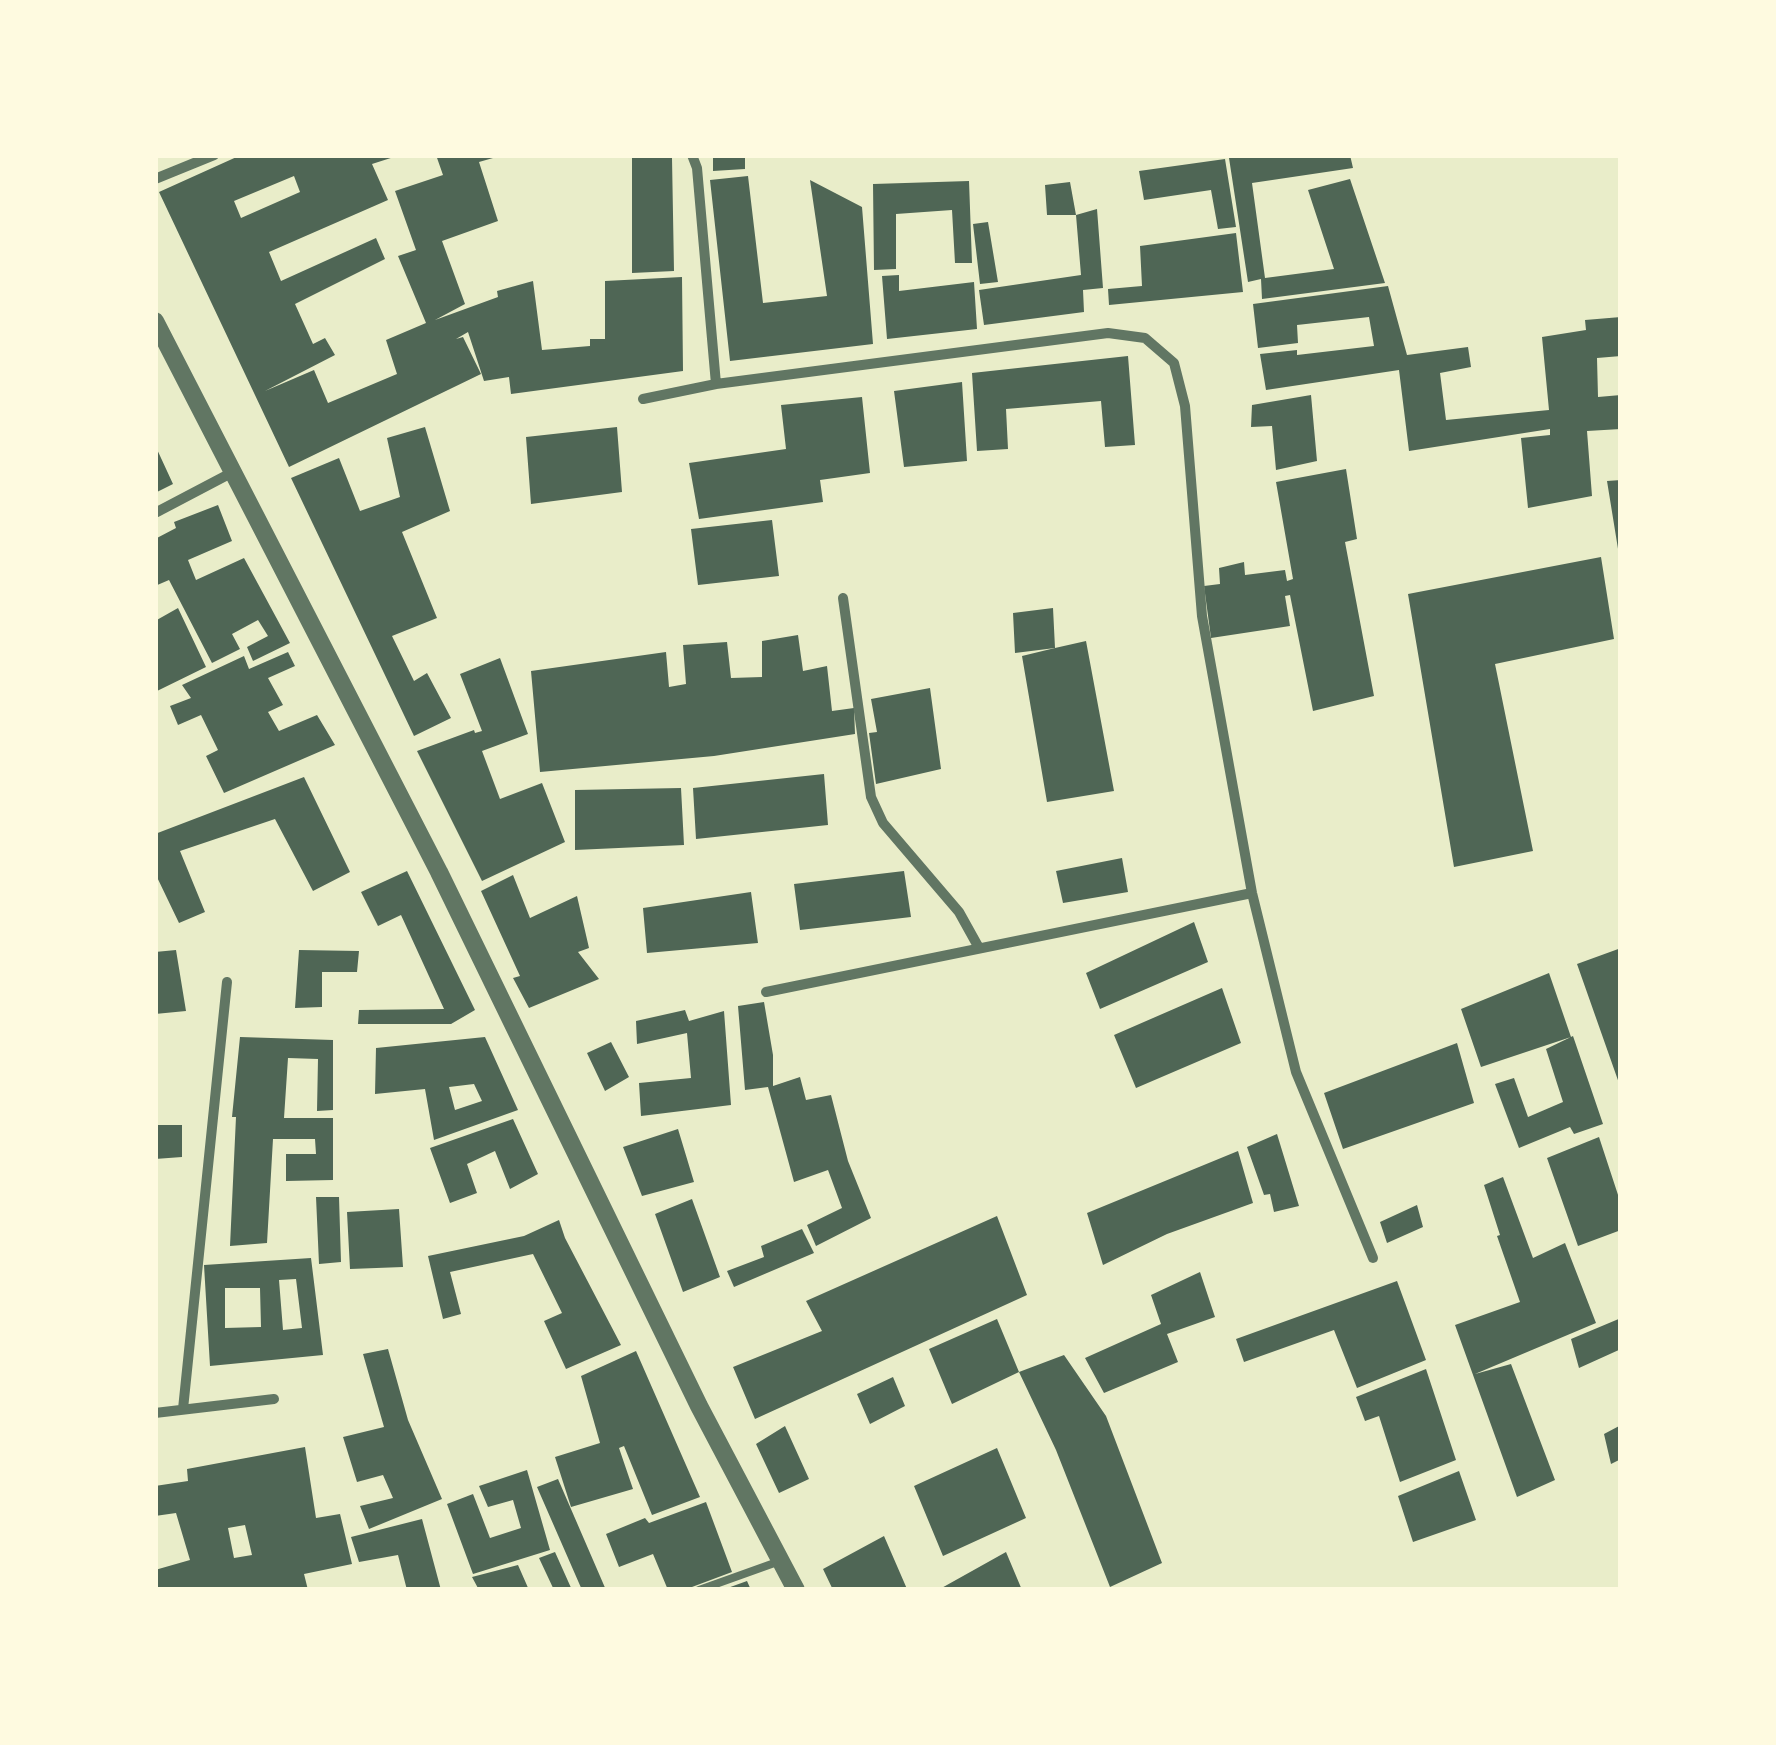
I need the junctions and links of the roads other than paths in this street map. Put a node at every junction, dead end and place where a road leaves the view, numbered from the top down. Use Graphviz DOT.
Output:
graph roads {
  1 [pos="214,155"];
  2 [pos="692,155"];
  3 [pos="155,179"];
  4 [pos="155,321"];
  5 [pos="716,384"];
  6 [pos="643,399"];
  7 [pos="233,472"];
  8 [pos="155,513"];
  9 [pos="843,598"];
  10 [pos="1252,893"];
  11 [pos="979,948"];
  12 [pos="227,982"];
  13 [pos="766,992"];
  14 [pos="1373,1258"];
  15 [pos="274,1399"];
  16 [pos="182,1410"];
  17 [pos="155,1412"];
  18 [pos="780,1561"];
  19 [pos="700,1590"];
  20 [pos="796,1590"];
  1 -- 3 [label="street"];
  2 -- 5 [label="street"];
  4 -- 7 [label="street"];
  5 -- 6 [label="street"];
  5 -- 10 [label="street"];
  7 -- 8 [label="street"];
  7 -- 18 [label="street"];
  9 -- 11 [label="street"];
  10 -- 11 [label="street"];
  10 -- 14 [label="street"];
  11 -- 13 [label="street"];
  12 -- 16 [label="street"];
  15 -- 16 [label="street"];
  16 -- 17 [label="street"];
  18 -- 19 [label="lane"];
  18 -- 20 [label="street"];
}
